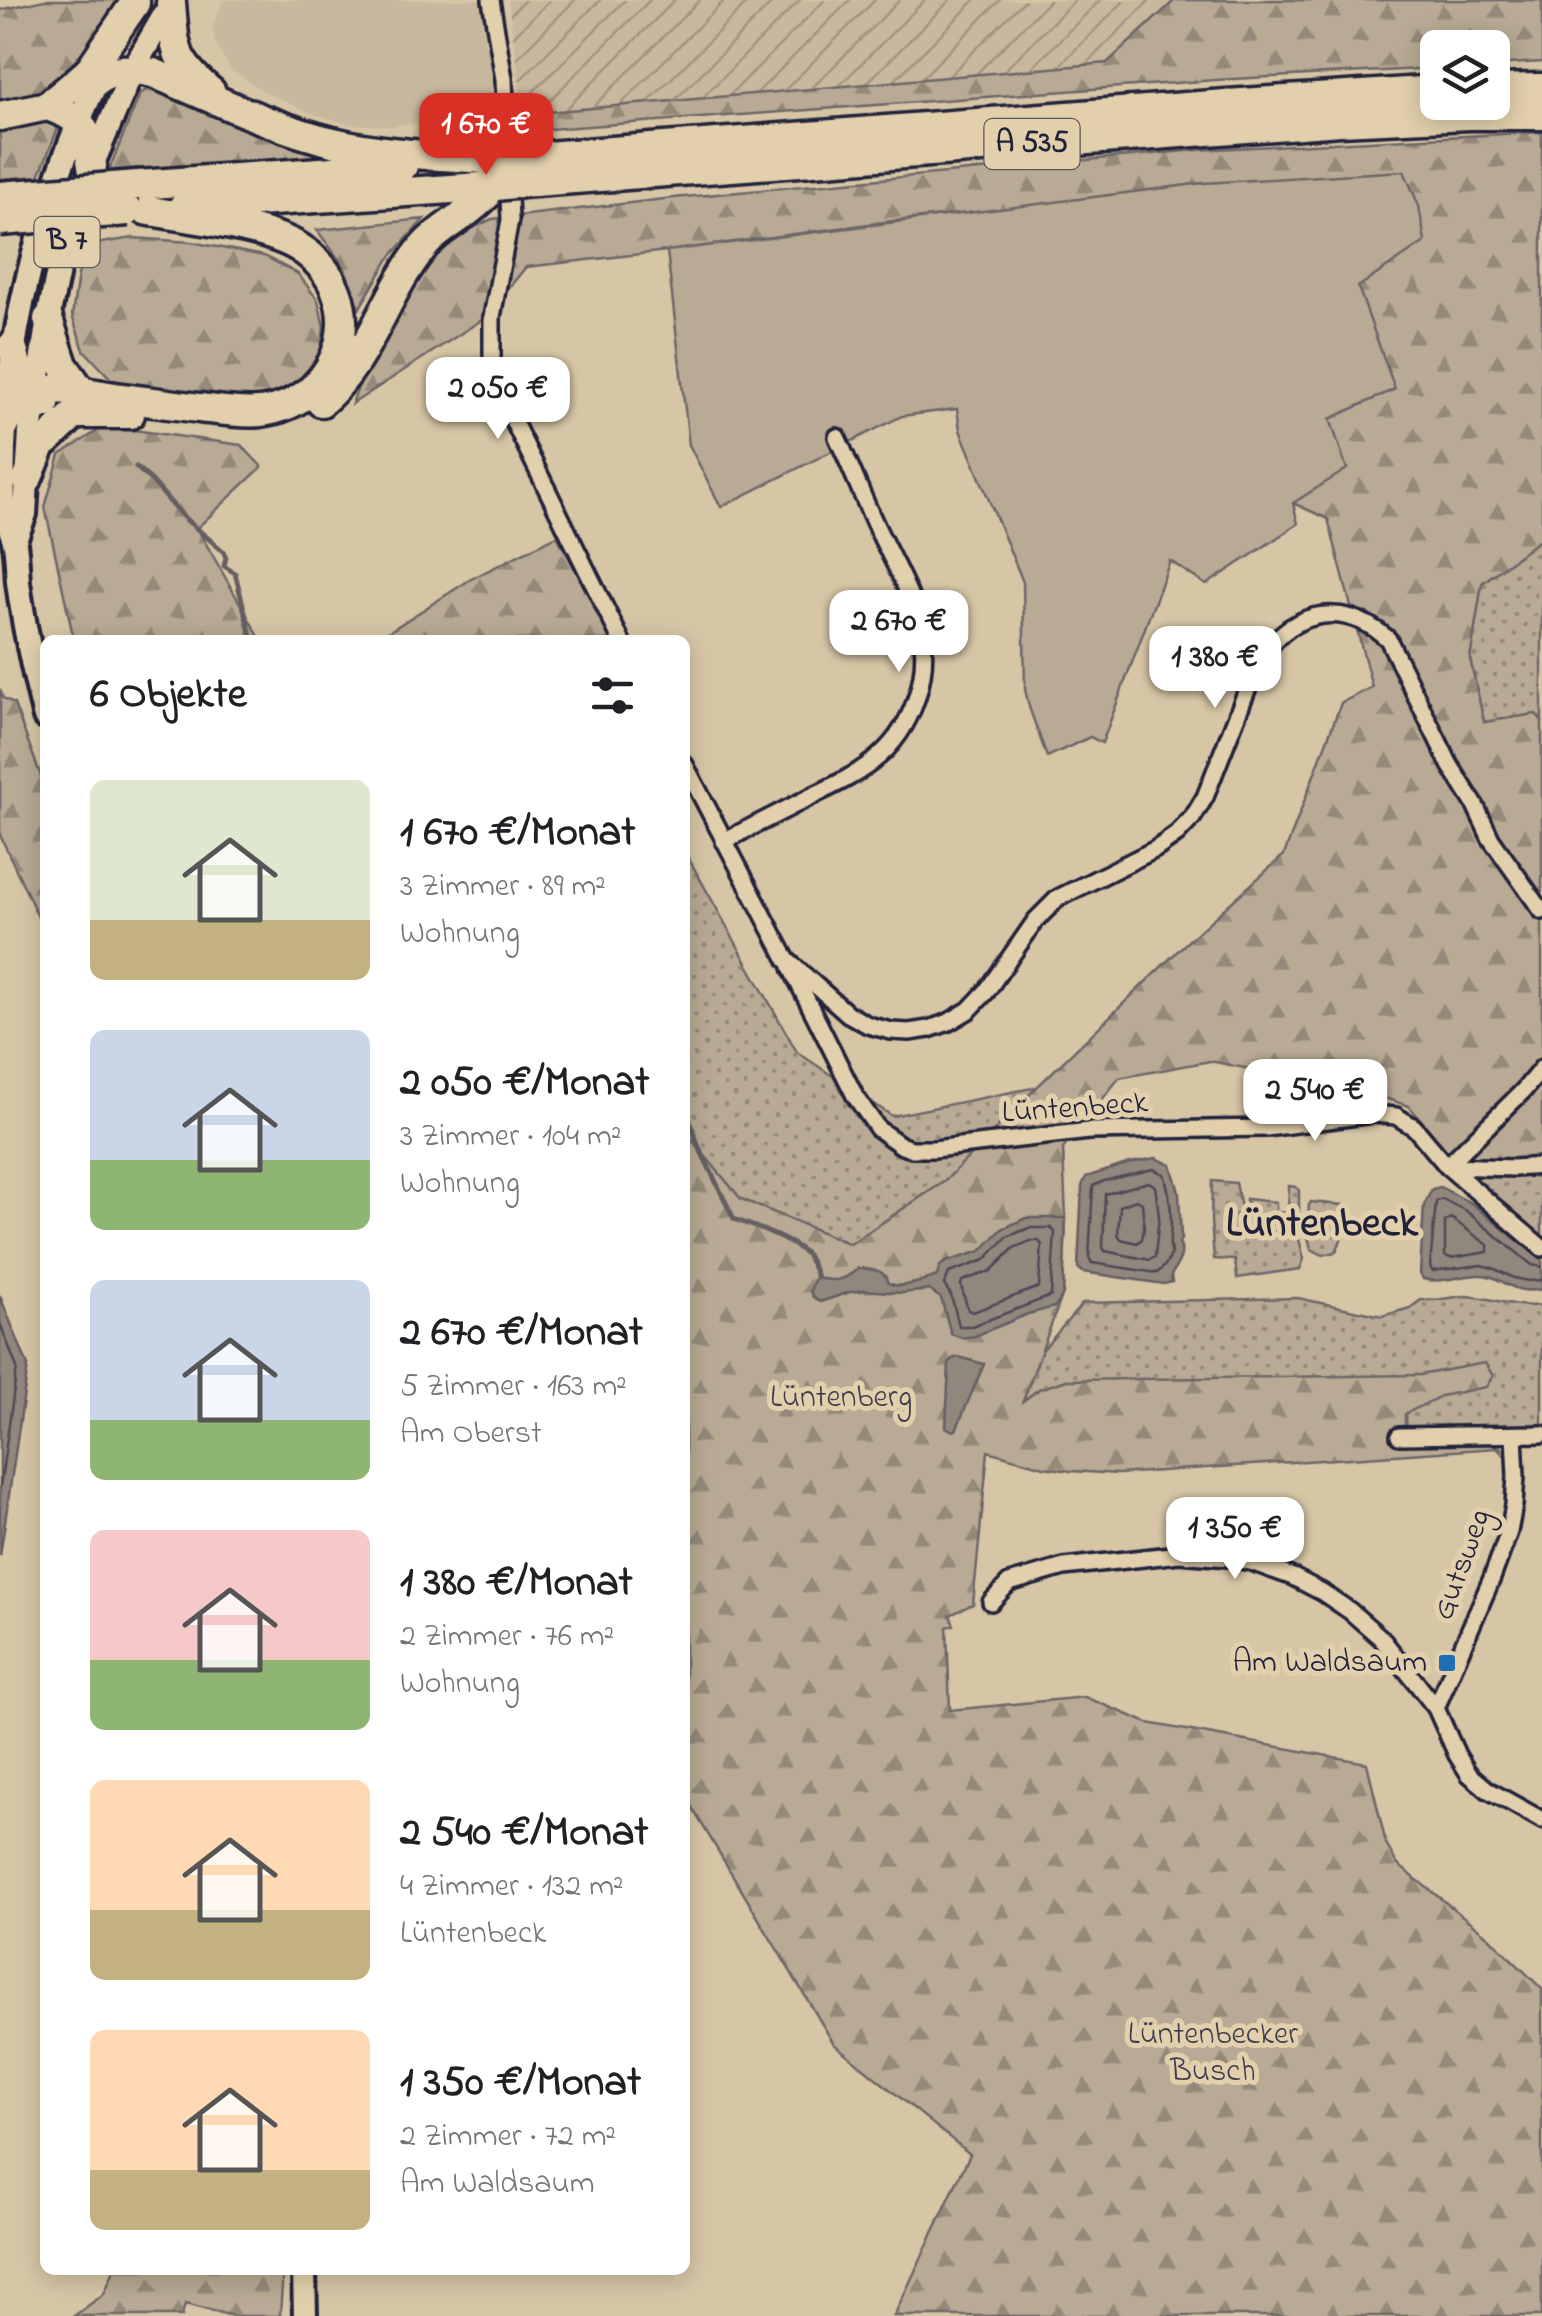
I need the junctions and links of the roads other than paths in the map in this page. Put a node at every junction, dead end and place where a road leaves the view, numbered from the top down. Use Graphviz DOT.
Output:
graph roads {
  1 [pos="491,0"];
  2 [pos="172,1"];
  3 [pos="136,2"];
  4 [pos="133,69"];
  5 [pos="97,80"];
  6 [pos="1542,88"];
  7 [pos="1510,89"];
  8 [pos="1420,91"];
  9 [pos="224,102"];
  10 [pos="47,106"];
  11 [pos="1542,114"];
  12 [pos="0,116"];
  13 [pos="78,121"];
  14 [pos="92,166"];
  15 [pos="508,172"];
  16 [pos="0,196"];
  17 [pos="137,202"];
  18 [pos="0,221"];
  19 [pos="48,319"];
  20 [pos="12,346"];
  21 [pos="34,394"];
  22 [pos="79,403"];
  23 [pos="3,427"];
  24 [pos="837,437"];
  25 [pos="28,480"];
  26 [pos="7,539"];
  27 [pos="619,635"];
  28 [pos="40,692"];
  29 [pos="690,776"];
  30 [pos="724,842"];
  31 [pos="1542,911"];
  32 [pos="787,960"];
  33 [pos="1542,1068"];
  34 [pos="1447,1166"];
  35 [pos="1542,1166"];
  36 [pos="1542,1248"];
  37 [pos="1542,1434"];
  38 [pos="1399,1436"];
  39 [pos="1514,1436"];
  40 [pos="991,1602"];
  41 [pos="1436,1708"];
  42 [pos="1542,1820"];
  43 [pos="304,2275"];
  44 [pos="305,2316"];
  1 -- 27 [label="street"];
  2 -- 4 [label="main road, B 7"];
  2 -- 9 [label="highway"];
  3 -- 5 [label="main road, B 7"];
  3 -- 10 [label="highway"];
  4 -- 5 [label="highway"];
  4 -- 9 [label="highway"];
  4 -- 14 [label="main road, B 7"];
  5 -- 13 [label="main road, B 7"];
  6 -- 7 [label="highway"];
  8 -- 15 [label="highway, A 535"];
  9 -- 15 [label="highway"];
  10 -- 12 [label="highway"];
  10 -- 13 [label="highway"];
  11 -- 15 [label="highway, A 535"];
  13 -- 14 [label="highway"];
  13 -- 20 [label="main road, B 7"];
  14 -- 19 [label="main road, B 7"];
  15 -- 17 [label="highway, A 535"];
  15 -- 22 [label="highway"];
  16 -- 17 [label="highway, A 535, bridge"];
  17 -- 18 [label="highway, A 535, bridge"];
  17 -- 22 [label="highway"];
  19 -- 21 [label="main road, B 7"];
  19 -- 22 [label="highway"];
  20 -- 21 [label="highway"];
  20 -- 23 [label="main road, B 7"];
  21 -- 22 [label="highway"];
  21 -- 23 [label="highway"];
  21 -- 25 [label="main road, B 7"];
  22 -- 25 [label="highway"];
  23 -- 26 [label="main road, B 7"];
  24 -- 30 [label="street"];
  25 -- 26 [label="main road, B 7"];
  26 -- 28 [label="main road, B 7"];
  29 -- 30 [label="street"];
  30 -- 32 [label="street"];
  31 -- 32 [label="street"];
  32 -- 34 [label="street, Lüntenbeck"];
  33 -- 34 [label="street"];
  34 -- 35 [label="street"];
  34 -- 36 [label="street, Lüntenbeck"];
  37 -- 39 [label="street"];
  38 -- 39 [label="street"];
  39 -- 41 [label="street, Gutsweg"];
  40 -- 41 [label="street"];
  41 -- 42 [label="street"];
  43 -- 44 [label="main road"];
}
